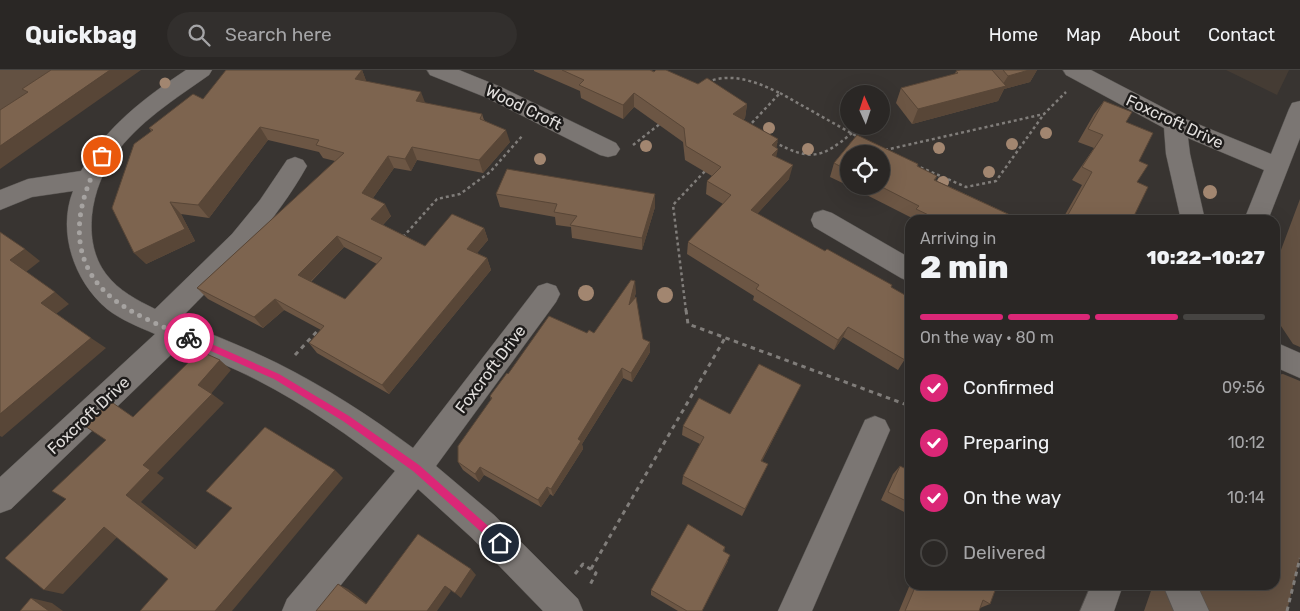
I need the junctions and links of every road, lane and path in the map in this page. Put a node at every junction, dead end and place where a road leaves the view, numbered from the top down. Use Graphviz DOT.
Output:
graph roads {
  1 [pos="201,70"];
  2 [pos="438,70"];
  3 [pos="1079,73"];
  4 [pos="700,87"];
  5 [pos="780,93"];
  6 [pos="1300,110"];
  7 [pos="1044,114"];
  8 [pos="540,115"];
  9 [pos="667,117"];
  10 [pos="1175,124"];
  11 [pos="840,126"];
  12 [pos="756,132"];
  13 [pos="850,135"];
  14 [pos="855,135"];
  15 [pos="860,138"];
  16 [pos="772,141"];
  17 [pos="608,148"];
  18 [pos="891,154"];
  19 [pos="907,162"];
  20 [pos="295,166"];
  21 [pos="1278,166"];
  22 [pos="707,170"];
  23 [pos="90,179"];
  24 [pos="0,201"];
  25 [pos="1192,215"];
  26 [pos="1258,215"];
  27 [pos="823,220"];
  28 [pos="396,244"];
  29 [pos="905,268"];
  30 [pos="546,294"];
  31 [pos="323,325"];
  32 [pos="167,328"];
  33 [pos="725,338"];
  34 [pos="1280,356"];
  35 [pos="1300,366"];
  36 [pos="276,376"];
  37 [pos="905,404"];
  38 [pos="875,430"];
  39 [pos="416,468"];
  40 [pos="0,498"];
  41 [pos="1300,558"];
  42 [pos="591,569"];
  43 [pos="1105,590"];
  44 [pos="1182,590"];
  45 [pos="299,611"];
  46 [pos="566,611"];
  47 [pos="795,611"];
  48 [pos="1096,611"];
  49 [pos="1192,611"];
  50 [pos="1287,611"];
  1 -- 23 [label="street"];
  2 -- 8 [label="street, Wood Croft"];
  3 -- 7 [label="path"];
  3 -- 10 [label="street, Foxcroft Drive"];
  4 -- 5 [label="path"];
  5 -- 11 [label="path"];
  5 -- 12 [label="path"];
  6 -- 21 [label="street"];
  7 -- 18 [label="path"];
  7 -- 19 [label="path"];
  8 -- 17 [label="street, Wood Croft"];
  8 -- 28 [label="path"];
  9 -- 17 [label="path"];
  10 -- 21 [label="street, Foxcroft Drive"];
  10 -- 25 [label="street"];
  13 -- 16 [label="path"];
  14 -- 15 [label="path"];
  20 -- 32 [label="street, Foxcroft Drive"];
  21 -- 26 [label="street"];
  22 -- 33 [label="path"];
  23 -- 24 [label="street"];
  23 -- 32 [label="street"];
  27 -- 29 [label="street"];
  30 -- 39 [label="street, Foxcroft Drive"];
  31 -- 36 [label="path"];
  32 -- 36 [label="street"];
  32 -- 40 [label="street, Foxcroft Drive"];
  33 -- 37 [label="path"];
  33 -- 42 [label="path"];
  34 -- 35 [label="street"];
  36 -- 39 [label="street"];
  38 -- 47 [label="street"];
  39 -- 45 [label="street, Foxcroft Drive"];
  39 -- 46 [label="street"];
  41 -- 50 [label="path"];
  43 -- 48 [label="street"];
  44 -- 49 [label="street"];
}
